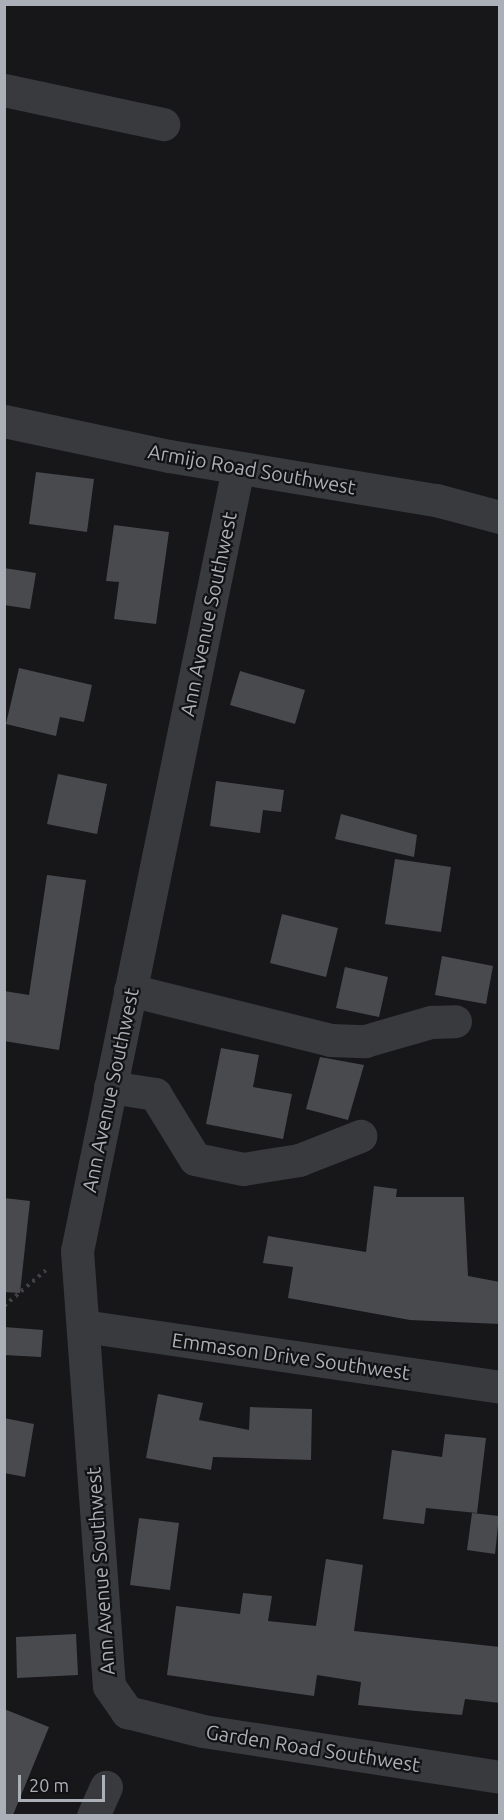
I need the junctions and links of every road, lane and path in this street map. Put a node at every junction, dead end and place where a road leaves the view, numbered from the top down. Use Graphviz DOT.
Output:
graph roads {
  1 [pos="4,90"];
  2 [pos="163,124"];
  3 [pos="4,421"];
  4 [pos="238,468"];
  5 [pos="500,517"];
  6 [pos="130,990"];
  7 [pos="455,1021"];
  8 [pos="110,1087"];
  9 [pos="360,1136"];
  10 [pos="79,1242"];
  11 [pos="4,1306"];
  12 [pos="83,1326"];
  13 [pos="500,1387"];
  14 [pos="127,1712"];
  15 [pos="500,1777"];
  1 -- 2 [label="street"];
  3 -- 4 [label="street, Armijo Road Southwest"];
  4 -- 5 [label="street, Armijo Road Southwest"];
  4 -- 6 [label="street, Ann Avenue Southwest"];
  6 -- 7 [label="street"];
  6 -- 8 [label="street, Ann Avenue Southwest"];
  8 -- 9 [label="street"];
  8 -- 10 [label="street, Ann Avenue Southwest"];
  10 -- 11 [label="path"];
  10 -- 12 [label="street, Ann Avenue Southwest"];
  12 -- 13 [label="street, Emmason Drive Southwest"];
  12 -- 14 [label="street, Ann Avenue Southwest"];
  14 -- 15 [label="street, Garden Road Southwest"];
}
